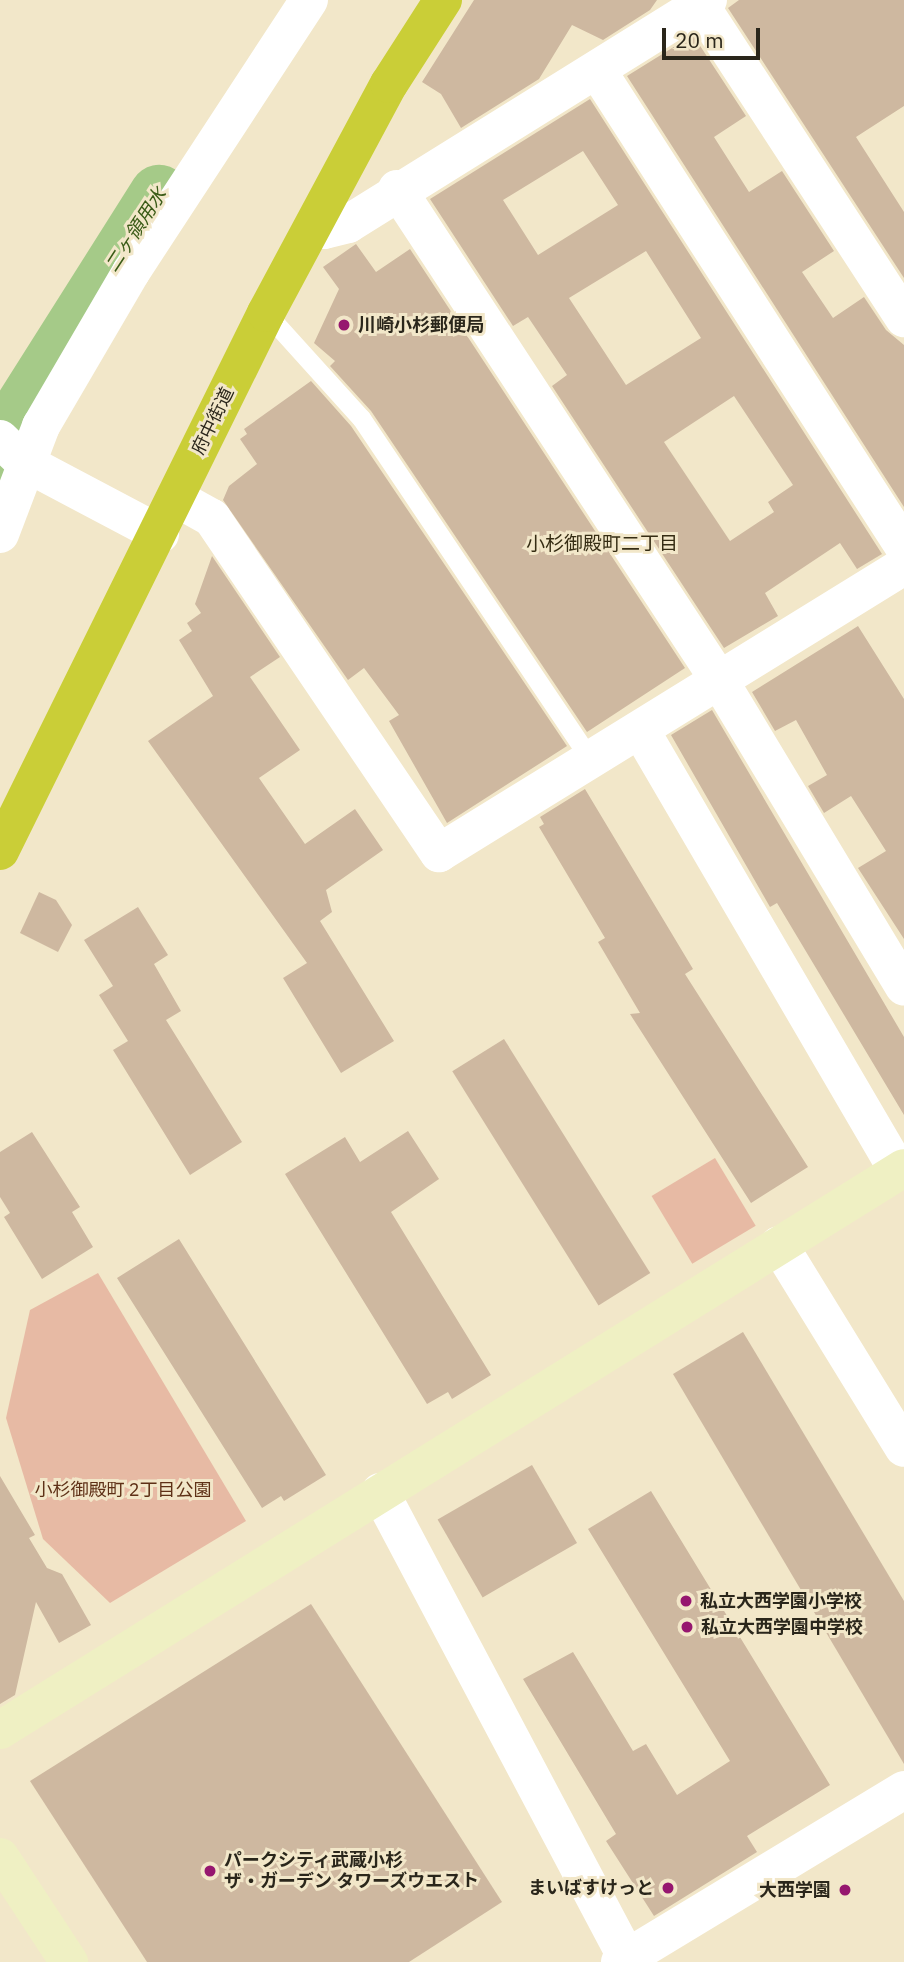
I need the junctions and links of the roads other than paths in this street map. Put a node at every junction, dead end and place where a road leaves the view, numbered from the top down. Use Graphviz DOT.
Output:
graph roads {
  1 [pos="309,0"];
  2 [pos="443,0"];
  3 [pos="704,3"];
  4 [pos="597,70"];
  5 [pos="397,189"];
  6 [pos="314,226"];
  7 [pos="266,313"];
  8 [pos="904,318"];
  9 [pos="12,451"];
  10 [pos="176,498"];
  11 [pos="0,534"];
  12 [pos="160,534"];
  13 [pos="904,547"];
  14 [pos="904,566"];
  15 [pos="719,680"];
  16 [pos="641,731"];
  17 [pos="591,760"];
  18 [pos="0,851"];
  19 [pos="904,987"];
  20 [pos="901,1169"];
  21 [pos="779,1245"];
  22 [pos="904,1448"];
  23 [pos="380,1492"];
  24 [pos="0,1730"];
  25 [pos="904,1790"];
  26 [pos="0,1857"];
  27 [pos="625,1961"];
  28 [pos="69,1962"];
  1 -- 9 [label="street"];
  2 -- 6 [label="highway, 府中街道"];
  3 -- 4 [label="street"];
  3 -- 8 [label="street"];
  4 -- 5 [label="street"];
  4 -- 13 [label="street"];
  5 -- 6 [label="street"];
  5 -- 15 [label="street"];
  6 -- 7 [label="highway, 府中街道"];
  7 -- 10 [label="highway, 府中街道"];
  7 -- 17 [label="lane"];
  9 -- 11 [label="street"];
  9 -- 12 [label="street"];
  10 -- 12 [label="highway, 府中街道"];
  10 -- 17 [label="street"];
  12 -- 18 [label="highway, 府中街道"];
  14 -- 15 [label="street"];
  15 -- 16 [label="street"];
  15 -- 19 [label="street"];
  16 -- 17 [label="street"];
  16 -- 20 [label="street"];
  20 -- 21 [label="street"];
  21 -- 22 [label="street"];
  21 -- 23 [label="street"];
  23 -- 24 [label="street"];
  23 -- 27 [label="street"];
  25 -- 27 [label="street"];
  26 -- 28 [label="street"];
}
